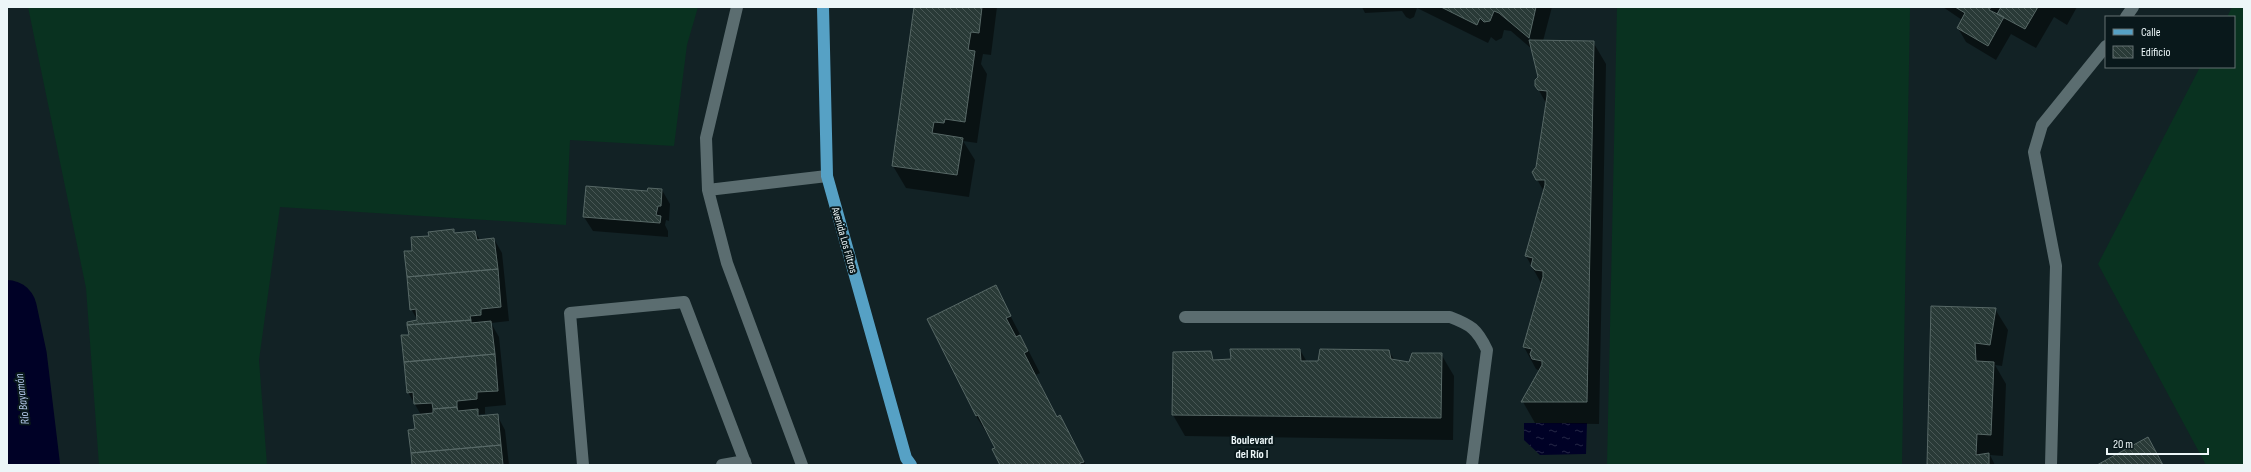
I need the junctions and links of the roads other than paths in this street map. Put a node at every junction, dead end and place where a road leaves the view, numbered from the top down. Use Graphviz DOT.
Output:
graph roads {
  1 [pos="737,7"];
  2 [pos="823,7"];
  3 [pos="2133,7"];
  4 [pos="2127,16"];
  5 [pos="2105,47"];
  6 [pos="827,176"];
  7 [pos="708,190"];
  8 [pos="1185,317"];
  9 [pos="745,463"];
  10 [pos="583,465"];
  11 [pos="722,465"];
  12 [pos="802,465"];
  13 [pos="911,465"];
  14 [pos="1472,465"];
  15 [pos="2051,465"];
  1 -- 7 [label="street"];
  2 -- 6 [label="main road, Avenida Los Filtros"];
  3 -- 4 [label="street"];
  5 -- 15 [label="street"];
  6 -- 7 [label="street"];
  6 -- 13 [label="main road, Avenida Los Filtros"];
  7 -- 12 [label="street"];
  8 -- 14 [label="street"];
  9 -- 10 [label="street"];
  9 -- 11 [label="street"];
}
